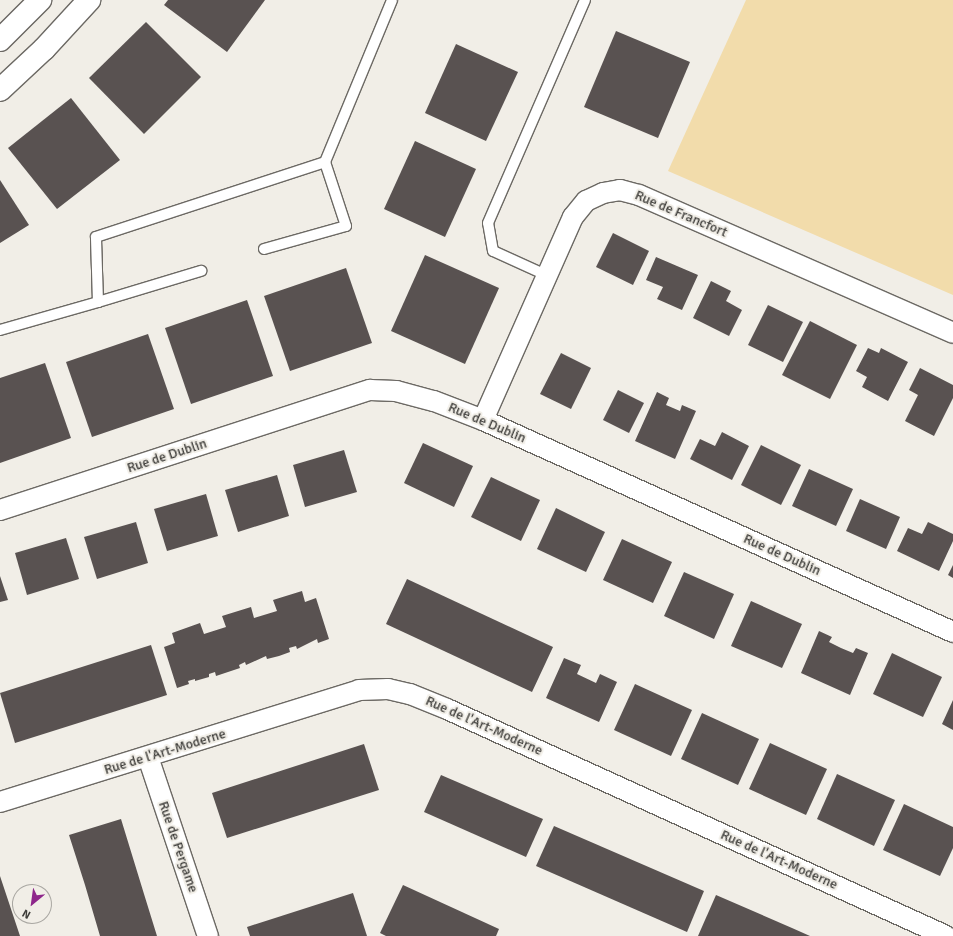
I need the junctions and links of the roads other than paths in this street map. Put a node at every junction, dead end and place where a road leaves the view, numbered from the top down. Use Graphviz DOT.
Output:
graph roads {
  1 [pos="40,0"];
  2 [pos="90,0"];
  3 [pos="392,0"];
  4 [pos="585,0"];
  5 [pos="0,40"];
  6 [pos="0,90"];
  7 [pos="325,162"];
  8 [pos="264,248"];
  9 [pos="201,271"];
  10 [pos="546,274"];
  11 [pos="98,302"];
  12 [pos="0,330"];
  13 [pos="953,333"];
  14 [pos="483,420"];
  15 [pos="0,510"];
  16 [pos="953,632"];
  17 [pos="148,757"];
  18 [pos="0,802"];
  19 [pos="208,936"];
  20 [pos="946,936"];
  1 -- 5 [label="main road"];
  2 -- 6 [label="main road"];
  3 -- 7 [label="lane"];
  4 -- 10 [label="lane"];
  7 -- 8 [label="lane"];
  7 -- 11 [label="lane"];
  9 -- 11 [label="lane"];
  10 -- 13 [label="street, Rue de Francfort"];
  10 -- 14 [label="street, Rue de Francfort"];
  11 -- 12 [label="lane"];
  14 -- 15 [label="street, Rue de Dublin"];
  14 -- 16 [label="street, Rue de Dublin"];
  17 -- 18 [label="street, Rue de l'Art-Moderne"];
  17 -- 19 [label="street, Rue de Pergame"];
  17 -- 20 [label="street, Rue de l'Art-Moderne"];
}
